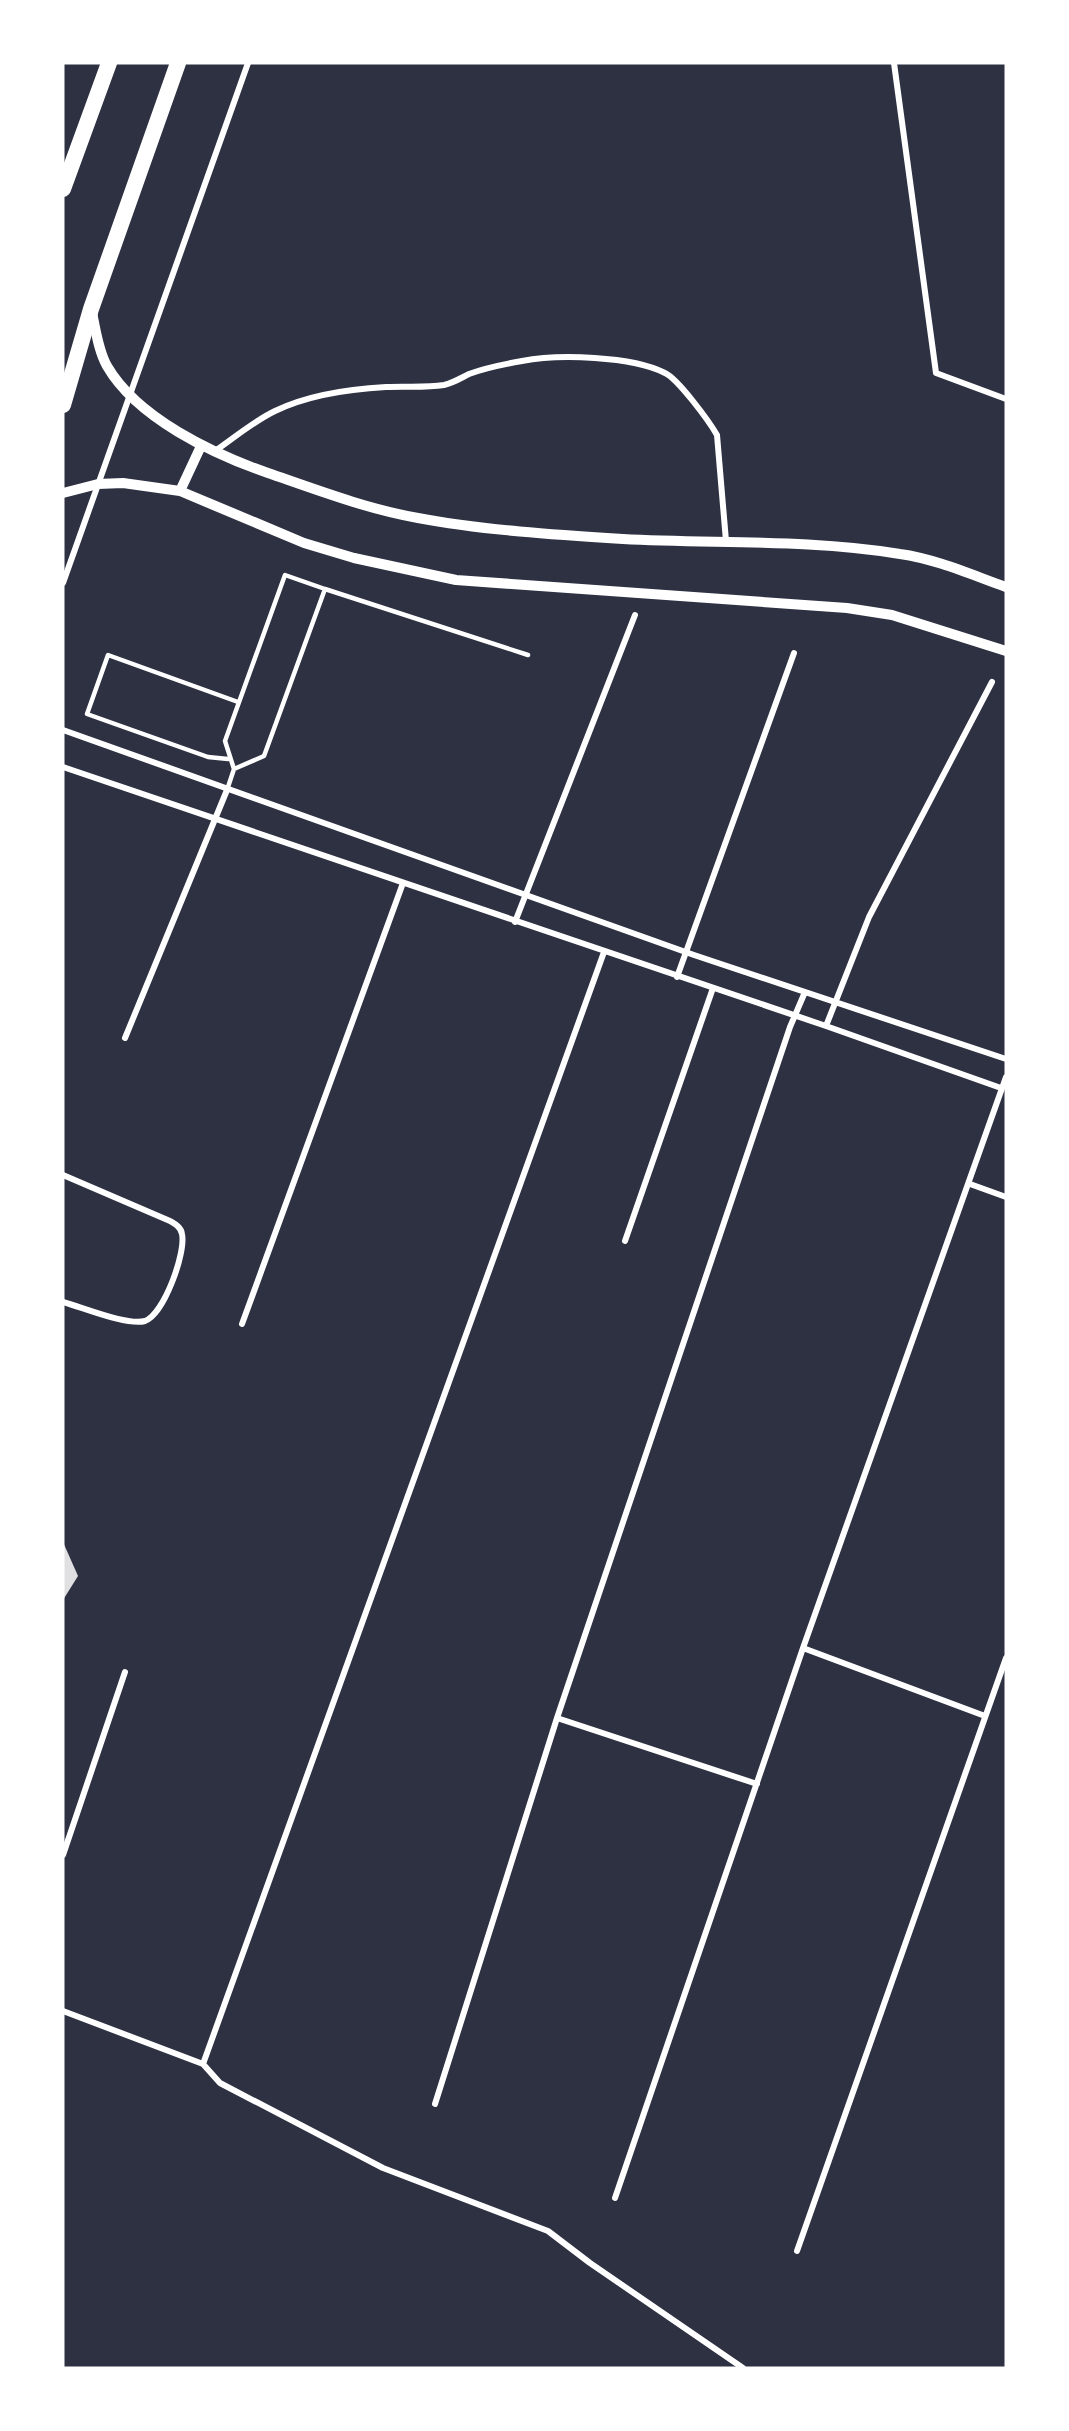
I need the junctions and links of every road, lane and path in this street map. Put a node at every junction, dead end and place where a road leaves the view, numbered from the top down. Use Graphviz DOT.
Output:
graph roads {
  1 [pos="109,63"];
  2 [pos="178,63"];
  3 [pos="248,63"];
  4 [pos="894,63"];
  5 [pos="63,189"];
  6 [pos="91,309"];
  7 [pos="67,380"];
  8 [pos="129,394"];
  9 [pos="1006,399"];
  10 [pos="63,405"];
  11 [pos="201,446"];
  12 [pos="214,452"];
  13 [pos="98,484"];
  14 [pos="180,491"];
  15 [pos="63,493"];
  16 [pos="726,541"];
  17 [pos="63,583"];
  18 [pos="1006,587"];
  19 [pos="325,589"];
  20 [pos="635,615"];
  21 [pos="1006,651"];
  22 [pos="794,653"];
  23 [pos="528,656"];
  24 [pos="992,682"];
  25 [pos="238,702"];
  26 [pos="63,730"];
  27 [pos="228,759"];
  28 [pos="63,767"];
  29 [pos="234,769"];
  30 [pos="227,790"];
  31 [pos="214,819"];
  32 [pos="403,883"];
  33 [pos="526,895"];
  34 [pos="516,921"];
  35 [pos="604,952"];
  36 [pos="687,953"];
  37 [pos="677,977"];
  38 [pos="712,988"];
  39 [pos="805,992"];
  40 [pos="837,1003"];
  41 [pos="795,1016"];
  42 [pos="826,1026"];
  43 [pos="125,1038"];
  44 [pos="1006,1059"];
  45 [pos="1006,1077"];
  46 [pos="1001,1088"];
  47 [pos="63,1175"];
  48 [pos="970,1184"];
  49 [pos="1006,1197"];
  50 [pos="625,1240"];
  51 [pos="63,1302"];
  52 [pos="242,1324"];
  53 [pos="803,1648"];
  54 [pos="1006,1658"];
  55 [pos="125,1672"];
  56 [pos="985,1716"];
  57 [pos="557,1718"];
  58 [pos="757,1784"];
  59 [pos="63,1855"];
  60 [pos="63,2011"];
  61 [pos="203,2064"];
  62 [pos="435,2104"];
  63 [pos="615,2198"];
  64 [pos="797,2251"];
  65 [pos="742,2368"];
  1 -- 5 [label="highway"];
  2 -- 6 [label="highway"];
  3 -- 8 [label="street"];
  4 -- 9 [label="street"];
  6 -- 7 [label="highway"];
  6 -- 8 [label="street"];
  7 -- 10 [label="highway"];
  8 -- 11 [label="street"];
  8 -- 13 [label="street"];
  11 -- 12 [label="street"];
  11 -- 14 [label="street"];
  12 -- 16 [label="street"];
  12 -- 16 [label="street"];
  13 -- 14 [label="street"];
  13 -- 15 [label="street"];
  13 -- 17 [label="street"];
  14 -- 21 [label="street"];
  16 -- 18 [label="street"];
  19 -- 23 [label="lane"];
  19 -- 25 [label="lane"];
  19 -- 29 [label="lane"];
  20 -- 33 [label="street"];
  22 -- 36 [label="street"];
  24 -- 40 [label="street"];
  25 -- 27 [label="lane"];
  25 -- 27 [label="lane"];
  26 -- 30 [label="street"];
  27 -- 29 [label="lane"];
  28 -- 31 [label="street"];
  29 -- 30 [label="lane"];
  30 -- 31 [label="street"];
  30 -- 33 [label="street"];
  31 -- 32 [label="street"];
  31 -- 43 [label="street"];
  32 -- 34 [label="street"];
  32 -- 52 [label="street"];
  33 -- 34 [label="street"];
  33 -- 36 [label="street"];
  34 -- 35 [label="street"];
  35 -- 37 [label="street"];
  35 -- 61 [label="street"];
  36 -- 37 [label="street"];
  36 -- 39 [label="street"];
  37 -- 38 [label="street"];
  38 -- 41 [label="street"];
  38 -- 50 [label="street"];
  39 -- 40 [label="street"];
  39 -- 41 [label="street"];
  40 -- 42 [label="street"];
  40 -- 44 [label="street"];
  41 -- 42 [label="street"];
  41 -- 57 [label="street"];
  42 -- 46 [label="street"];
  45 -- 46 [label="street"];
  46 -- 48 [label="street"];
  47 -- 51 [label="street"];
  48 -- 49 [label="street"];
  48 -- 53 [label="street"];
  53 -- 56 [label="street"];
  53 -- 58 [label="street"];
  54 -- 56 [label="street"];
  55 -- 59 [label="street"];
  56 -- 64 [label="street"];
  57 -- 58 [label="street"];
  57 -- 62 [label="street"];
  58 -- 63 [label="street"];
  60 -- 61 [label="street"];
  61 -- 65 [label="street"];
}
